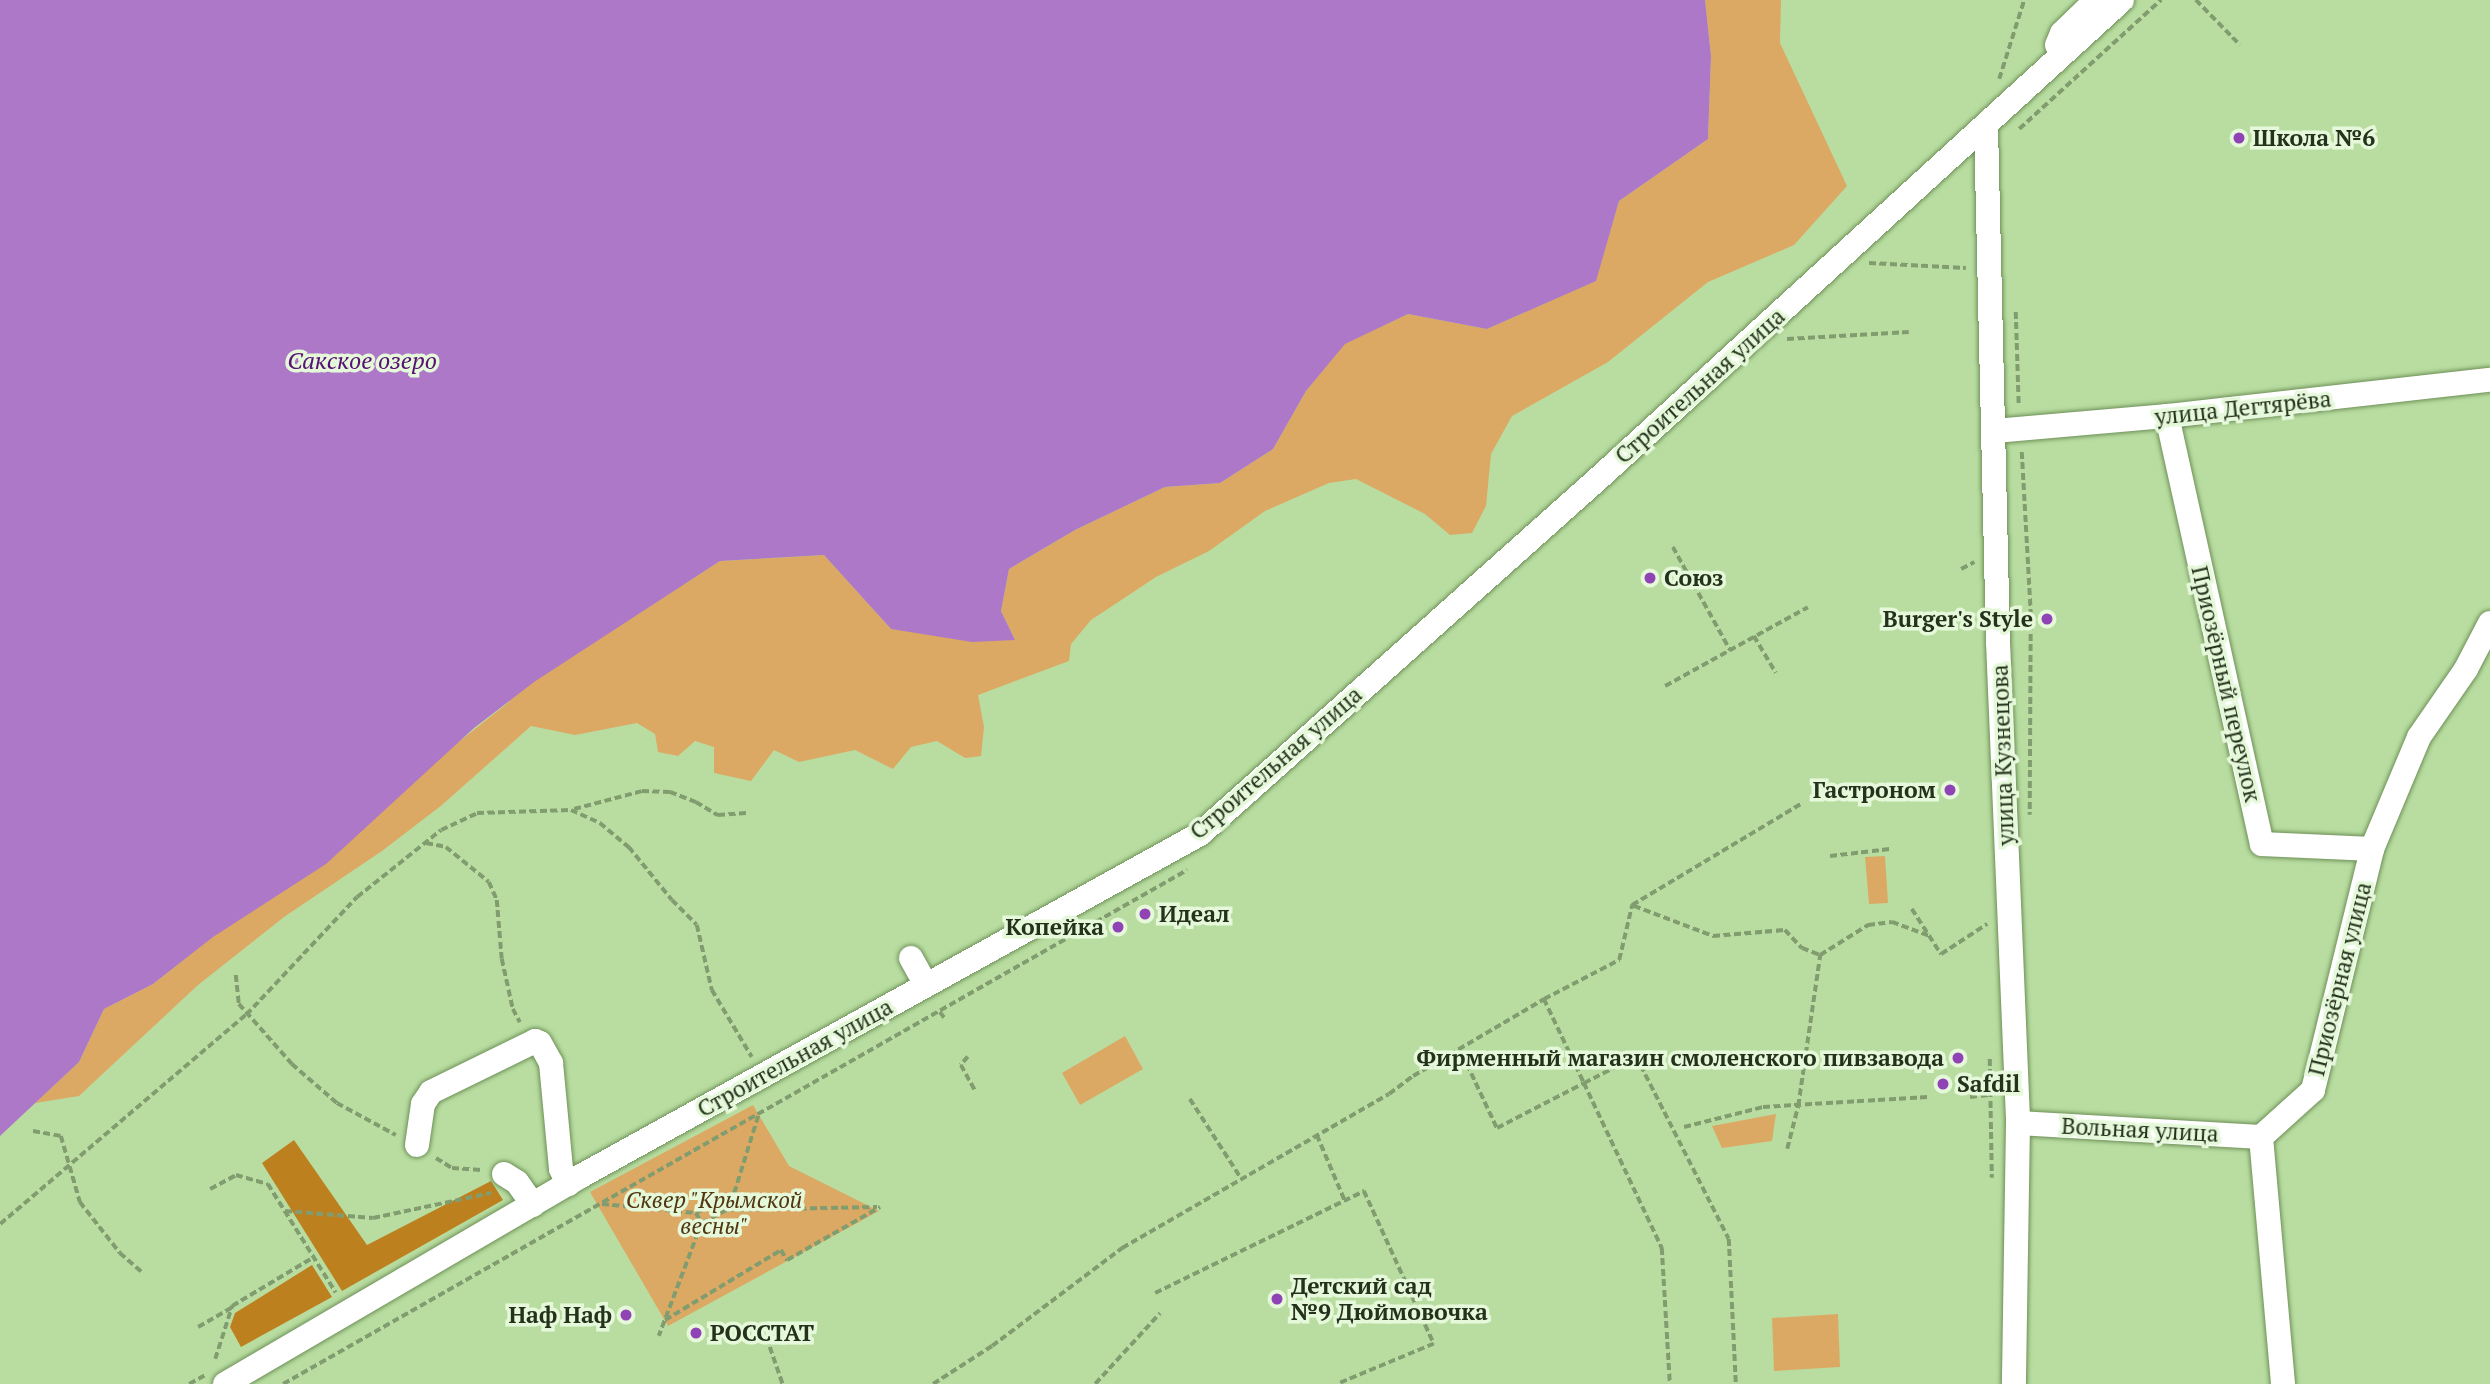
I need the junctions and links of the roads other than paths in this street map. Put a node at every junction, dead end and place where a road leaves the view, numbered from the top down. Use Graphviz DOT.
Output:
graph roads {
  1 [pos="2096,0"];
  2 [pos="2122,0"];
  3 [pos="2048,69"];
  4 [pos="1986,126"];
  5 [pos="2490,380"];
  6 [pos="2166,416"];
  7 [pos="1995,431"];
  8 [pos="2490,623"];
  9 [pos="2372,849"];
  10 [pos="911,958"];
  11 [pos="926,985"];
  12 [pos="2018,1123"];
  13 [pos="2261,1137"];
  14 [pos="416,1145"];
  15 [pos="505,1174"];
  16 [pos="568,1184"];
  17 [pos="529,1198"];
  18 [pos="225,1384"];
  19 [pos="2014,1384"];
  20 [pos="2283,1384"];
  1 -- 3 [label="street"];
  2 -- 3 [label="street, Строительная улица"];
  3 -- 4 [label="street, Строительная улица"];
  4 -- 7 [label="street, улица Кузнецова"];
  4 -- 11 [label="street, Строительная улица"];
  5 -- 6 [label="street, улица Дегтярёва"];
  6 -- 7 [label="street, улица Дегтярёва"];
  6 -- 9 [label="street, Приозёрный переулок"];
  7 -- 12 [label="street, улица Кузнецова"];
  8 -- 9 [label="street, Приозёрная улица"];
  9 -- 13 [label="street, Приозёрная улица"];
  10 -- 11 [label="street"];
  11 -- 16 [label="street, Строительная улица"];
  12 -- 13 [label="street, Вольная улица"];
  12 -- 19 [label="street, улица Кузнецова"];
  13 -- 20 [label="street"];
  14 -- 16 [label="street"];
  15 -- 17 [label="street"];
  16 -- 17 [label="street, Строительная улица"];
  17 -- 18 [label="street, Строительная улица"];
}
